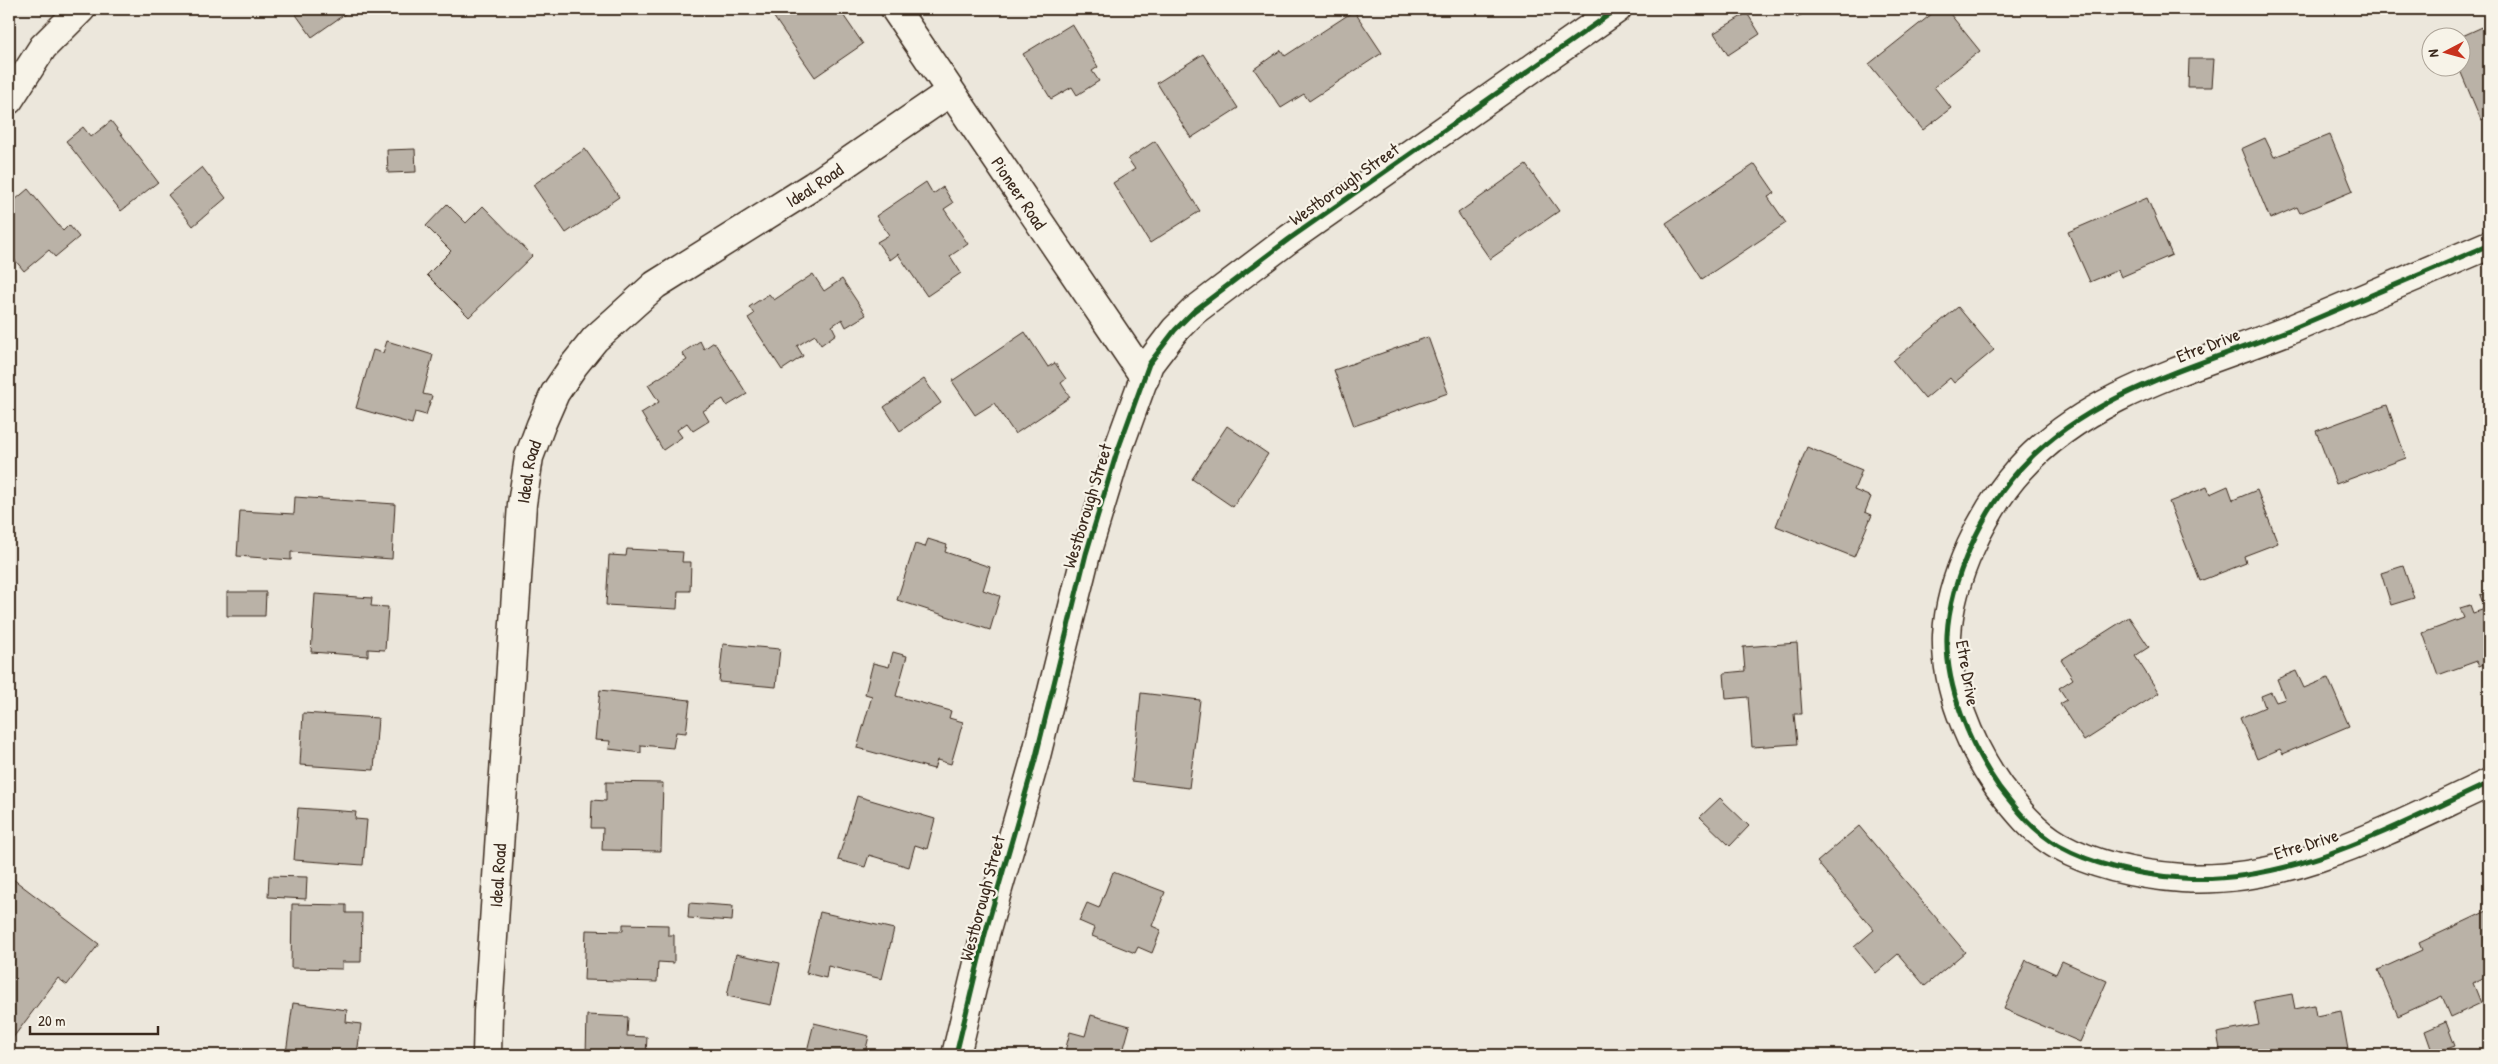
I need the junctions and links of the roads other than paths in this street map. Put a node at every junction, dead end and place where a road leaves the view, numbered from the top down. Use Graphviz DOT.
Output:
graph roads {
  1 [pos="81,9"];
  2 [pos="895,9"];
  3 [pos="1617,9"];
  4 [pos="950,92"];
  5 [pos="9,100"];
  6 [pos="2489,245"];
  7 [pos="1145,378"];
  8 [pos="2489,783"];
  9 [pos="487,1055"];
  10 [pos="956,1055"];
  1 -- 5 [label="street"];
  2 -- 4 [label="street, Pioneer Road"];
  3 -- 7 [label="street, Westborough Street"];
  4 -- 7 [label="street, Pioneer Road"];
  4 -- 9 [label="street, Ideal Road"];
  6 -- 8 [label="street, Etre Drive"];
  7 -- 10 [label="street, Westborough Street"];
}
